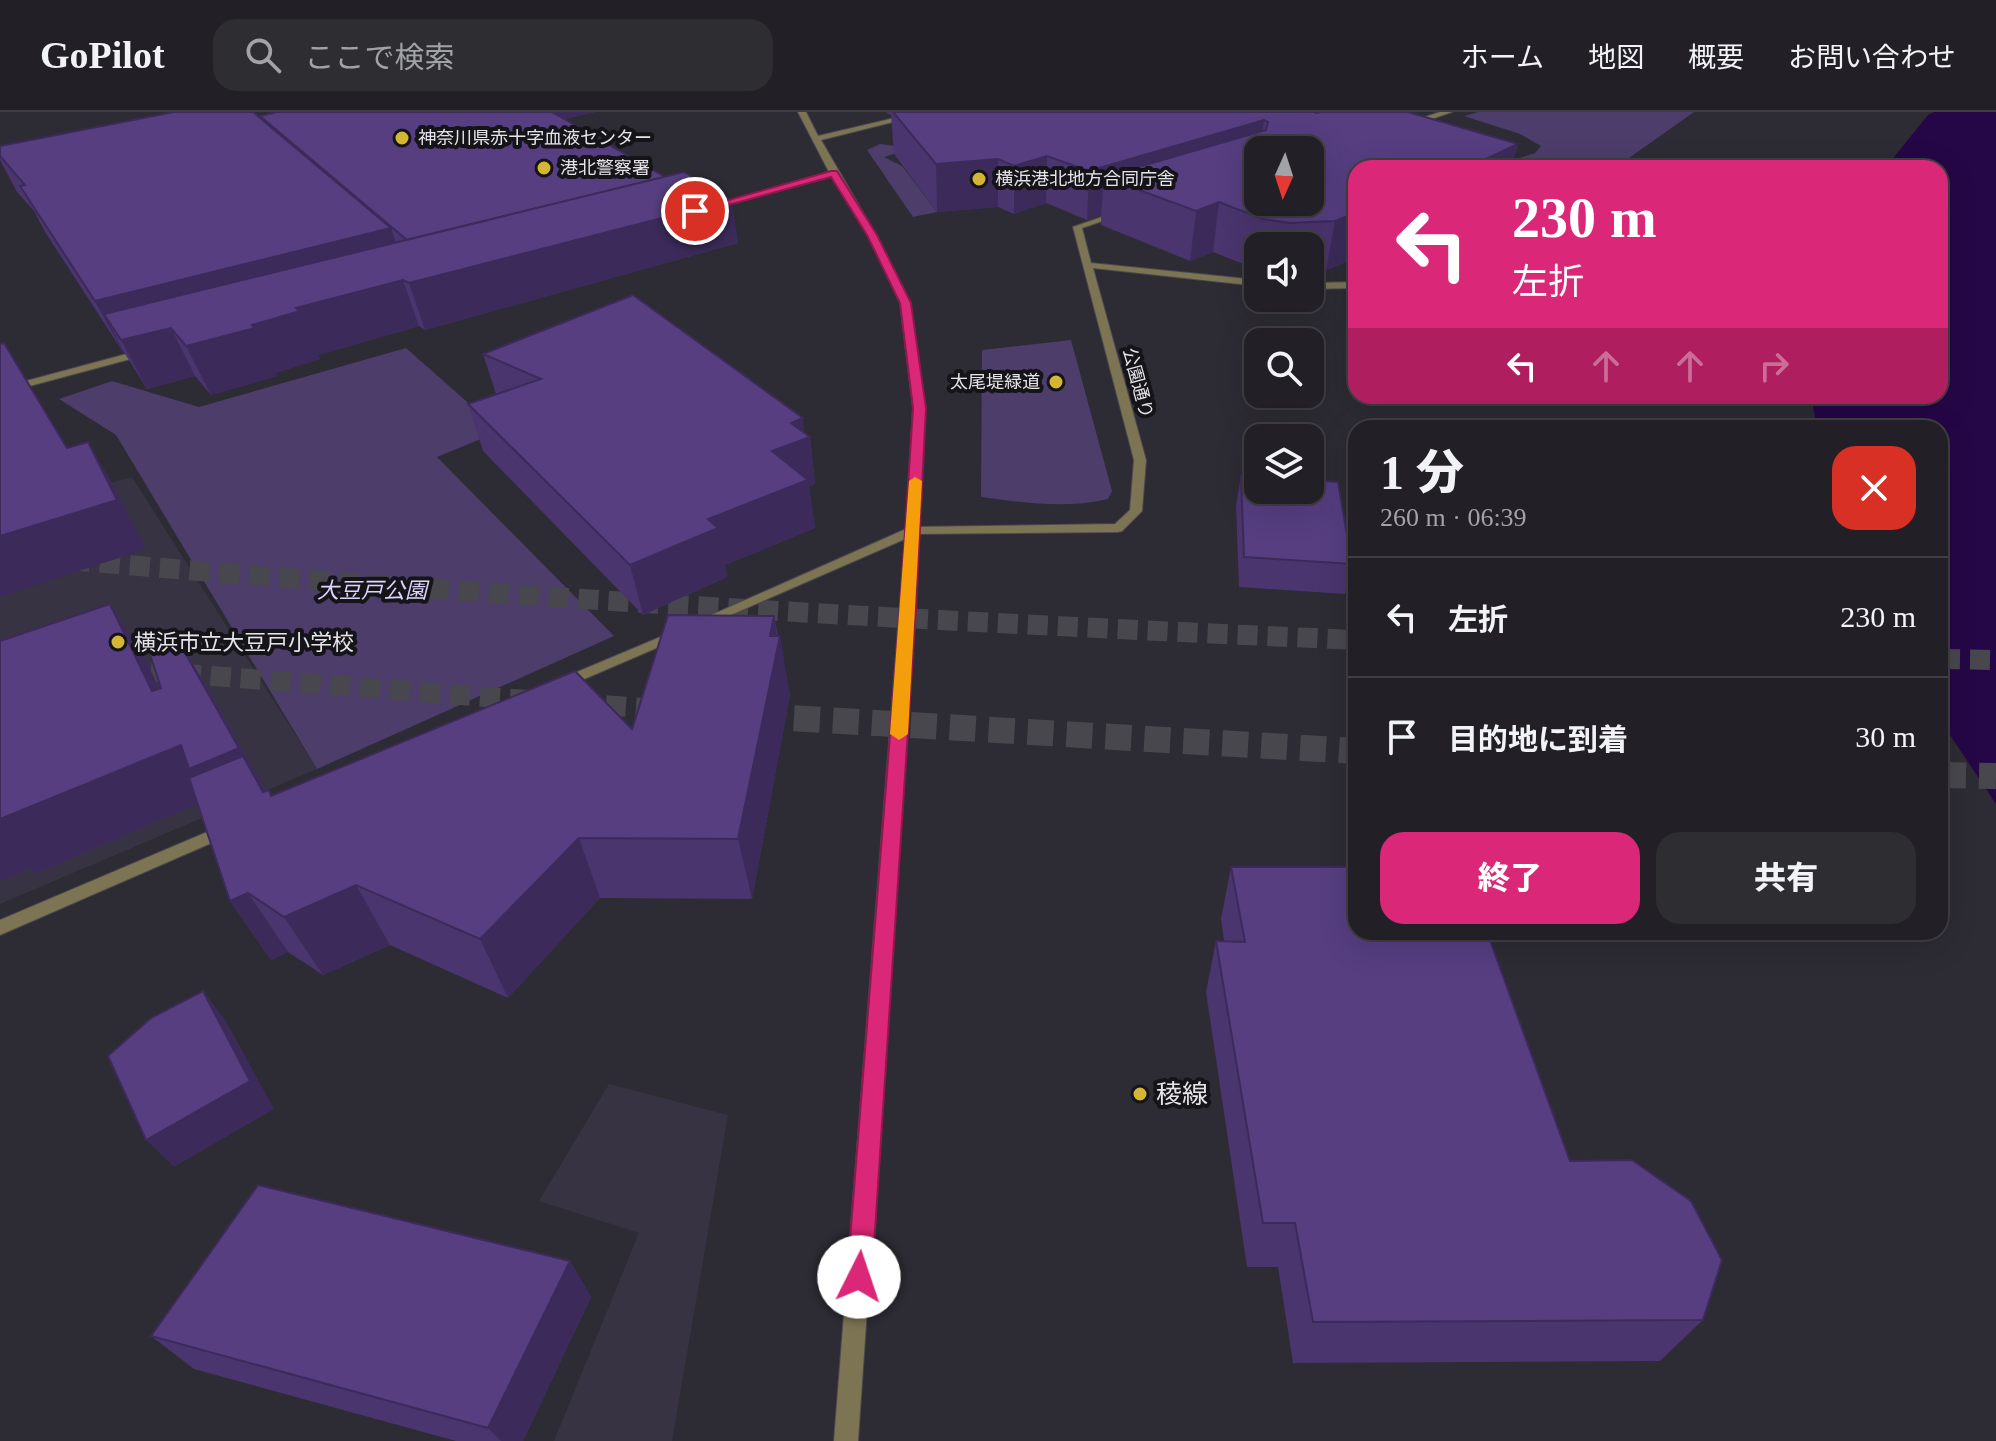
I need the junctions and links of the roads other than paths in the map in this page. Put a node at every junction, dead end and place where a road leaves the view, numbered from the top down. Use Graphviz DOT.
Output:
graph roads {
  1 [pos="802,112"];
  2 [pos="929,112"];
  3 [pos="1448,112"];
  4 [pos="1404,125"];
  5 [pos="816,139"];
  6 [pos="834,173"];
  7 [pos="710,207"];
  8 [pos="1137,208"];
  9 [pos="1088,265"];
  10 [pos="1244,282"];
  11 [pos="1348,285"];
  12 [pos="1324,286"];
  13 [pos="150,350"];
  14 [pos="0,391"];
  15 [pos="913,531"];
  16 [pos="548,690"];
  17 [pos="245,822"];
  18 [pos="0,928"];
  19 [pos="846,1441"];
  1 -- 5 [label="street"];
  2 -- 5 [label="street"];
  3 -- 4 [label="street"];
  5 -- 6 [label="street"];
  6 -- 7 [label="street"];
  6 -- 15 [label="street"];
  8 -- 9 [label="street, 公園通り"];
  9 -- 10 [label="street"];
  9 -- 15 [label="street, 公園通り"];
  11 -- 12 [label="street"];
  13 -- 14 [label="street"];
  15 -- 16 [label="street"];
  15 -- 19 [label="street"];
  17 -- 18 [label="street"];
}
